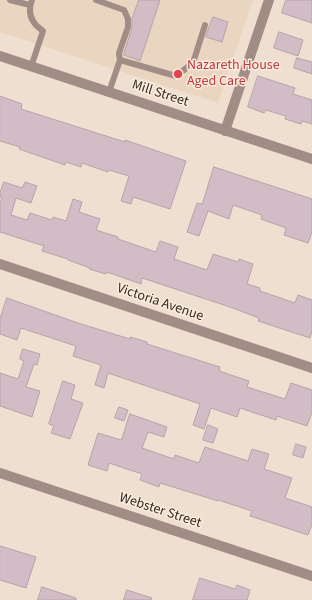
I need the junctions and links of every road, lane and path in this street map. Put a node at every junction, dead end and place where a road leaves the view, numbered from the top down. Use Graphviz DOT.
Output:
graph roads {
  1 [pos="10,0"];
  2 [pos="96,0"];
  3 [pos="269,0"];
  4 [pos="31,3"];
  5 [pos="205,25"];
  6 [pos="0,56"];
  7 [pos="120,60"];
  8 [pos="31,67"];
  9 [pos="109,92"];
  10 [pos="226,131"];
  11 [pos="312,159"];
  12 [pos="0,264"];
  13 [pos="312,368"];
  14 [pos="0,473"];
  15 [pos="312,576"];
  1 -- 4 [label="lane"];
  2 -- 7 [label="lane"];
  3 -- 10 [label="street"];
  4 -- 8 [label="lane"];
  5 -- 7 [label="lane"];
  6 -- 8 [label="street, Mill Street"];
  7 -- 9 [label="lane"];
  8 -- 9 [label="street, Mill Street"];
  9 -- 10 [label="street, Mill Street"];
  10 -- 11 [label="street, Mill Street"];
  12 -- 13 [label="street, Victoria Avenue"];
  14 -- 15 [label="street, Webster Street"];
}
